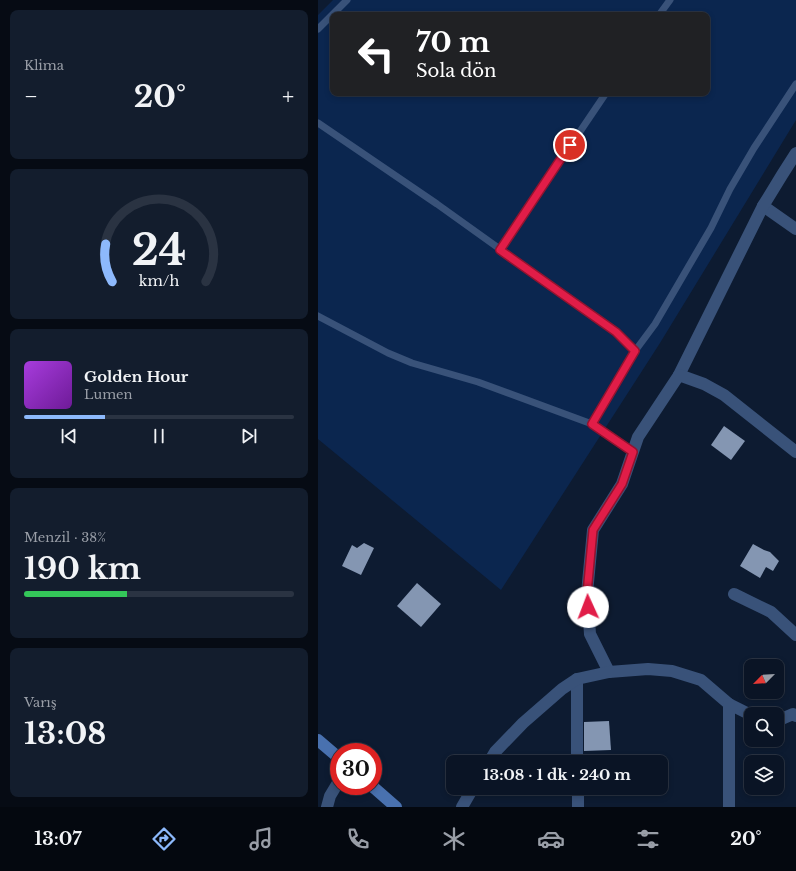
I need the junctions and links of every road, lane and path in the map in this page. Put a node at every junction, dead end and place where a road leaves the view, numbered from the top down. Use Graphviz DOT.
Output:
graph roads {
  1 [pos="347,0"];
  2 [pos="670,0"];
  3 [pos="335,12"];
  4 [pos="661,12"];
  5 [pos="330,17"];
  6 [pos="318,29"];
  7 [pos="796,84"];
  8 [pos="604,96"];
  9 [pos="318,123"];
  10 [pos="796,153"];
  11 [pos="763,206"];
  12 [pos="796,229"];
  13 [pos="500,250"];
  14 [pos="318,316"];
  15 [pos="635,351"];
  16 [pos="680,375"];
  17 [pos="592,424"];
  18 [pos="633,452"];
  19 [pos="796,452"];
  20 [pos="734,594"];
  21 [pos="796,635"];
  22 [pos="608,672"];
  23 [pos="577,678"];
  24 [pos="729,704"];
  25 [pos="744,712"];
  26 [pos="796,716"];
  27 [pos="784,718"];
  28 [pos="318,740"];
  29 [pos="330,750"];
  30 [pos="493,755"];
  31 [pos="578,755"];
  32 [pos="331,795"];
  33 [pos="382,795"];
  34 [pos="469,795"];
  35 [pos="578,795"];
  36 [pos="327,807"];
  37 [pos="396,807"];
  38 [pos="462,807"];
  39 [pos="578,807"];
  40 [pos="729,807"];
  1 -- 3 [label="lane"];
  2 -- 4 [label="lane"];
  5 -- 6 [label="lane"];
  7 -- 15 [label="lane"];
  8 -- 13 [label="lane"];
  9 -- 13 [label="lane"];
  10 -- 11 [label="street"];
  11 -- 12 [label="street"];
  11 -- 16 [label="street"];
  13 -- 15 [label="lane"];
  14 -- 17 [label="lane"];
  15 -- 17 [label="lane"];
  16 -- 18 [label="street"];
  16 -- 19 [label="street"];
  17 -- 18 [label="lane"];
  18 -- 22 [label="street"];
  20 -- 21 [label="street"];
  22 -- 23 [label="street"];
  22 -- 24 [label="street"];
  23 -- 30 [label="street"];
  23 -- 31 [label="street"];
  24 -- 25 [label="street"];
  24 -- 40 [label="street"];
  26 -- 27 [label="street"];
  28 -- 29 [label="street"];
  32 -- 36 [label="street"];
  33 -- 37 [label="street"];
  34 -- 38 [label="street"];
  35 -- 39 [label="street"];
}
